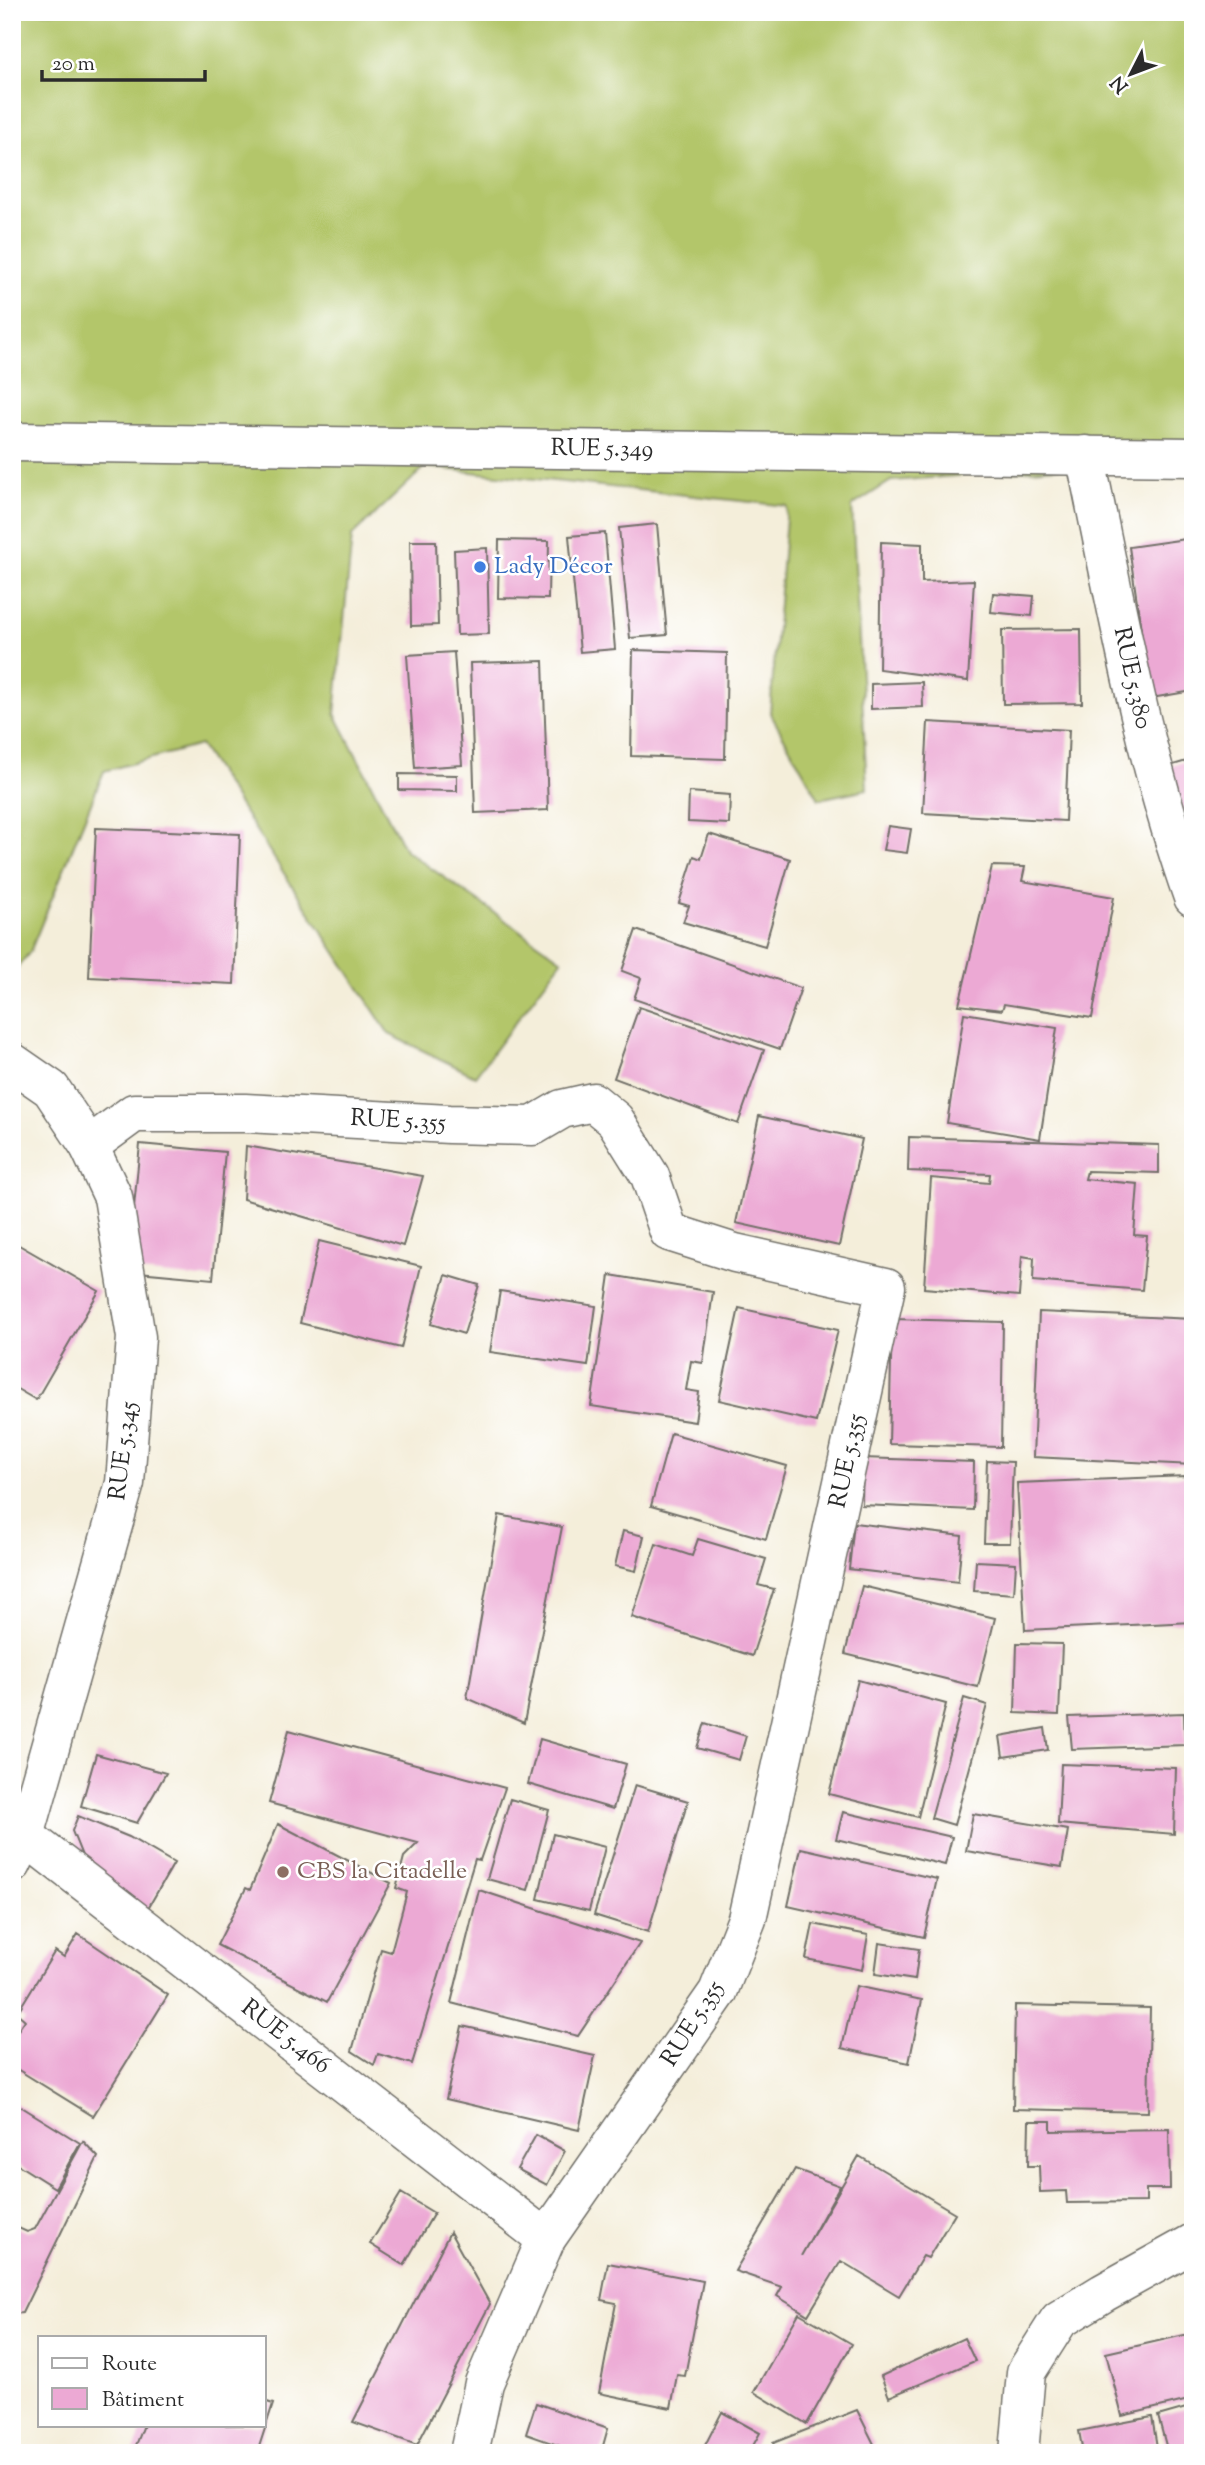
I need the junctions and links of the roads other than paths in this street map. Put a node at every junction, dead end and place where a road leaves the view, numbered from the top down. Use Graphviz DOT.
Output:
graph roads {
  1 [pos="12,442"];
  2 [pos="1085,456"];
  3 [pos="1193,457"];
  4 [pos="1193,897"];
  5 [pos="12,1062"];
  6 [pos="89,1146"];
  7 [pos="19,1850"];
  8 [pos="546,2239"];
  9 [pos="1193,2243"];
  10 [pos="469,2453"];
  11 [pos="1019,2453"];
  1 -- 2 [label="street, RUE 5.349"];
  2 -- 3 [label="street, RUE 5.349"];
  2 -- 4 [label="street, RUE 5.380"];
  5 -- 6 [label="street, RUE 5.345"];
  6 -- 7 [label="street, RUE 5.345"];
  6 -- 8 [label="street, RUE 5.355"];
  7 -- 8 [label="street, RUE 5.466"];
  8 -- 10 [label="street, RUE 5.355"];
  9 -- 11 [label="street"];
}
